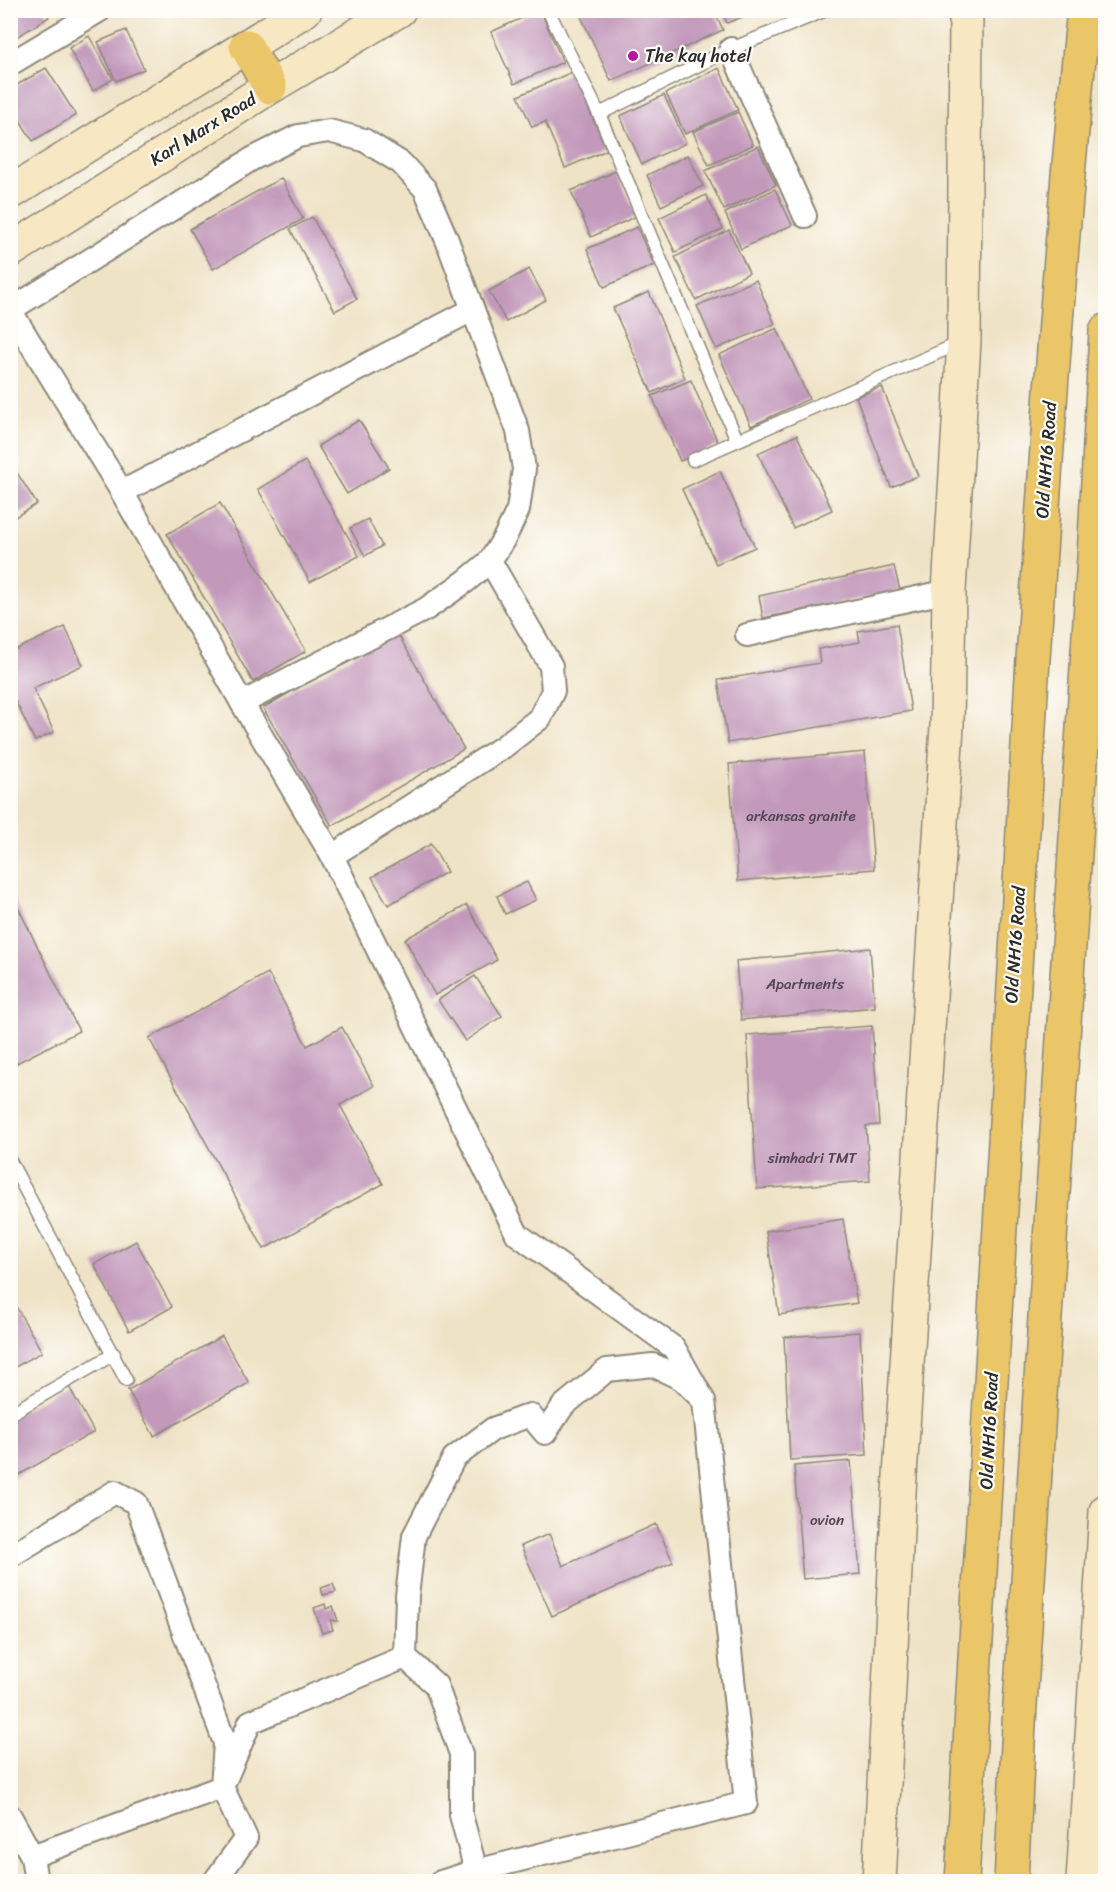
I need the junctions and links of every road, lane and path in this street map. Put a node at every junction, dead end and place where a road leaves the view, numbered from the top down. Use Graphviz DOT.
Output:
graph roads {
  1 [pos="100,10"];
  2 [pos="304,10"];
  3 [pos="399,10"];
  4 [pos="548,10"];
  5 [pos="826,10"];
  6 [pos="966,10"];
  7 [pos="1084,10"];
  8 [pos="246,46"];
  9 [pos="731,49"];
  10 [pos="10,64"];
  11 [pos="270,87"];
  12 [pos="599,114"];
  13 [pos="10,193"];
  14 [pos="806,216"];
  15 [pos="10,251"];
  16 [pos="10,310"];
  17 [pos="472,310"];
  18 [pos="1106,331"];
  19 [pos="964,341"];
  20 [pos="737,440"];
  21 [pos="693,460"];
  22 [pos="122,492"];
  23 [pos="490,561"];
  24 [pos="949,591"];
  25 [pos="747,635"];
  26 [pos="242,703"];
  27 [pos="332,856"];
  28 [pos="10,1161"];
  29 [pos="114,1354"];
  30 [pos="126,1380"];
  31 [pos="704,1401"];
  32 [pos="10,1414"];
  33 [pos="1106,1511"];
  34 [pos="10,1556"];
  35 [pos="405,1657"];
  36 [pos="1097,1754"];
  37 [pos="222,1787"];
  38 [pos="10,1816"];
  39 [pos="32,1856"];
  40 [pos="476,1871"];
  41 [pos="36,1881"];
  42 [pos="214,1881"];
  43 [pos="441,1881"];
  44 [pos="879,1881"];
  45 [pos="962,1881"];
  46 [pos="1011,1881"];
  47 [pos="1083,1881"];
  1 -- 10 [label="street"];
  2 -- 8 [label="street"];
  3 -- 11 [label="street, Karl Marx Road"];
  4 -- 12 [label="lane"];
  5 -- 9 [label="lane"];
  6 -- 19 [label="street"];
  7 -- 45 [label="main road, Old NH16 Road"];
  8 -- 11 [label="main road"];
  8 -- 13 [label="street"];
  9 -- 12 [label="lane"];
  9 -- 14 [label="street"];
  11 -- 15 [label="street, Karl Marx Road"];
  12 -- 20 [label="lane"];
  16 -- 17 [label="street"];
  16 -- 22 [label="street"];
  17 -- 22 [label="street"];
  17 -- 23 [label="street"];
  18 -- 46 [label="main road"];
  19 -- 20 [label="lane"];
  19 -- 24 [label="street"];
  20 -- 21 [label="lane"];
  22 -- 26 [label="street"];
  23 -- 26 [label="street"];
  23 -- 27 [label="street"];
  24 -- 25 [label="street"];
  24 -- 44 [label="street"];
  26 -- 27 [label="street"];
  27 -- 31 [label="street"];
  28 -- 29 [label="lane"];
  29 -- 30 [label="lane"];
  29 -- 32 [label="lane"];
  31 -- 35 [label="street"];
  31 -- 40 [label="street"];
  33 -- 36 [label="street"];
  34 -- 37 [label="street"];
  35 -- 37 [label="street"];
  35 -- 40 [label="street"];
  36 -- 47 [label="street"];
  37 -- 39 [label="street"];
  37 -- 42 [label="street"];
  38 -- 39 [label="street"];
  39 -- 41 [label="street"];
  40 -- 43 [label="street"];
}
